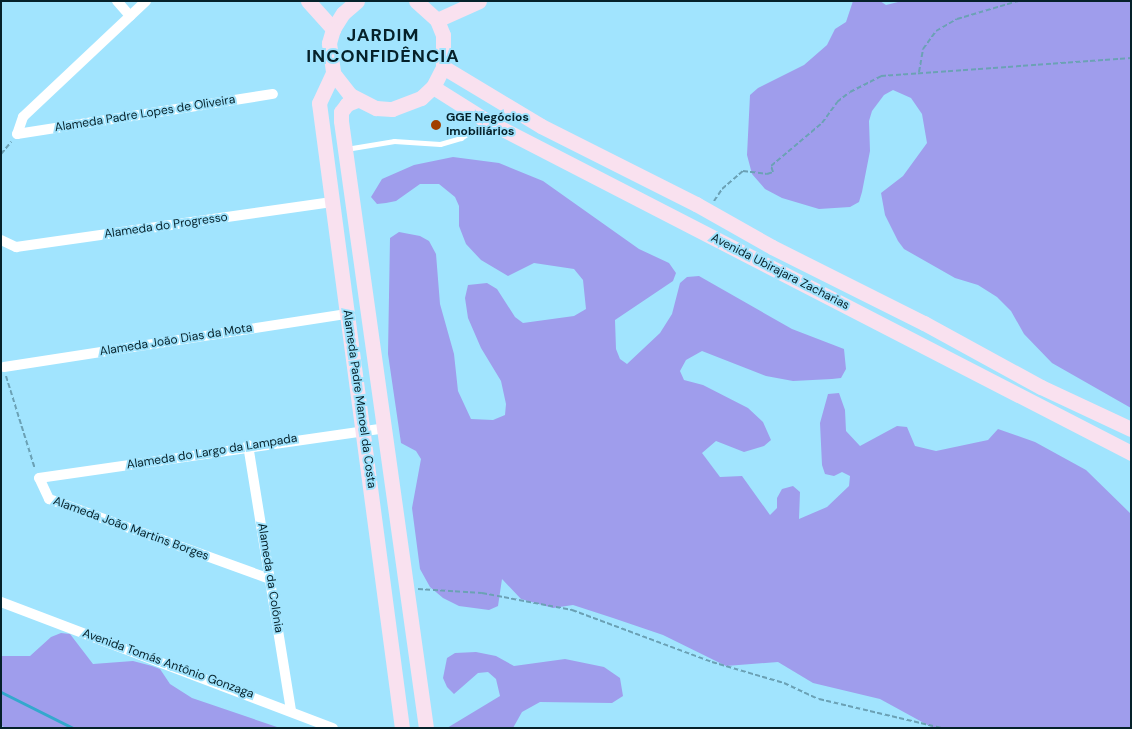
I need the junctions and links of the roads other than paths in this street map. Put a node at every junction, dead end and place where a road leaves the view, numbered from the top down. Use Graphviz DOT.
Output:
graph roads {
  1 [pos="117,1"];
  2 [pos="146,1"];
  3 [pos="308,1"];
  4 [pos="357,1"];
  5 [pos="416,1"];
  6 [pos="479,1"];
  7 [pos="130,16"];
  8 [pos="437,20"];
  9 [pos="334,29"];
  10 [pos="443,67"];
  11 [pos="333,73"];
  12 [pos="432,87"];
  13 [pos="272,94"];
  14 [pos="357,100"];
  15 [pos="487,121"];
  16 [pos="345,149"];
  17 [pos="332,202"];
  18 [pos="1,240"];
  19 [pos="347,314"];
  20 [pos="4,367"];
  21 [pos="384,428"];
  22 [pos="1131,429"];
  23 [pos="363,430"];
  24 [pos="248,446"];
  25 [pos="1131,453"];
  26 [pos="39,478"];
  27 [pos="270,579"];
  28 [pos="1,602"];
  29 [pos="292,711"];
  30 [pos="333,728"];
  31 [pos="402,728"];
  32 [pos="426,728"];
  1 -- 7 [label="street"];
  2 -- 7 [label="street"];
  3 -- 9 [label="main road"];
  4 -- 9 [label="main road"];
  5 -- 8 [label="main road"];
  6 -- 8 [label="main road"];
  7 -- 13 [label="street, Alameda Padre Lopes de Oliveira"];
  8 -- 10 [label="main road"];
  9 -- 11 [label="main road"];
  10 -- 12 [label="main road"];
  10 -- 22 [label="main road, Avenida Ubirajara Zacharias"];
  11 -- 14 [label="main road"];
  11 -- 17 [label="main road, Alameda Padre Manoel da Costa"];
  12 -- 14 [label="main road"];
  12 -- 15 [label="main road, Avenida Ubirajara Zacharias"];
  14 -- 16 [label="main road, Alameda Padre Manoel da Costa"];
  15 -- 16 [label="lane"];
  15 -- 25 [label="main road, Avenida Ubirajara Zacharias"];
  16 -- 21 [label="main road, Alameda Padre Manoel da Costa"];
  17 -- 18 [label="street, Alameda do Progresso"];
  17 -- 19 [label="main road, Alameda Padre Manoel da Costa"];
  19 -- 20 [label="street, Alameda João Dias da Mota"];
  19 -- 23 [label="main road, Alameda Padre Manoel da Costa"];
  21 -- 23 [label="street, Alameda do Largo da Lampada"];
  21 -- 32 [label="main road, Alameda Padre Manoel da Costa"];
  23 -- 24 [label="street, Alameda do Largo da Lampada"];
  23 -- 31 [label="main road, Alameda Padre Manoel da Costa"];
  24 -- 26 [label="street, Alameda do Largo da Lampada"];
  24 -- 27 [label="street, Alameda da Colônia"];
  26 -- 27 [label="street, Alameda João Martins Borges"];
  27 -- 29 [label="street, Alameda da Colônia"];
  28 -- 29 [label="street, Avenida Tomás Antônio Gonzaga"];
  29 -- 30 [label="street, Avenida Tomás Antônio Gonzaga"];
}
